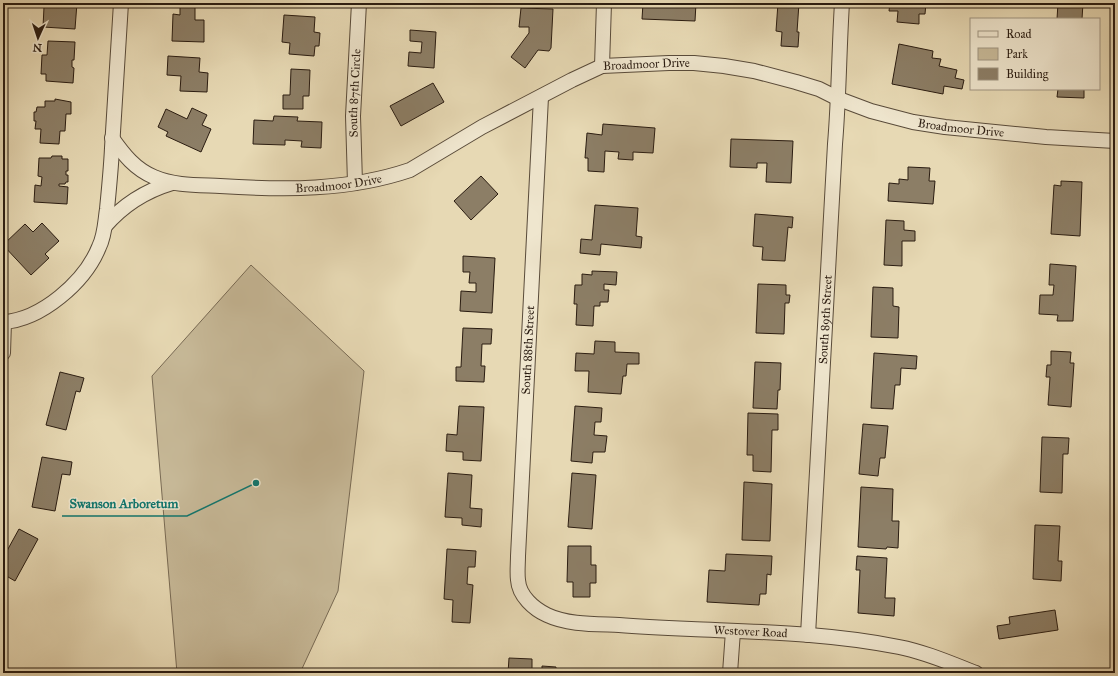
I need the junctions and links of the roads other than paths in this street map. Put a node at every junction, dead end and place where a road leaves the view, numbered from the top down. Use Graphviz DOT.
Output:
graph roads {
  1 [pos="121,3"];
  2 [pos="359,3"];
  3 [pos="604,3"];
  4 [pos="842,3"];
  5 [pos="602,66"];
  6 [pos="541,97"];
  7 [pos="839,100"];
  8 [pos="112,138"];
  9 [pos="1115,141"];
  10 [pos="172,183"];
  11 [pos="355,183"];
  12 [pos="105,226"];
  13 [pos="4,322"];
  14 [pos="3,353"];
  15 [pos="527,600"];
  16 [pos="733,631"];
  17 [pos="808,635"];
  18 [pos="730,673"];
  19 [pos="976,673"];
  1 -- 8 [label="street, Broadmoor Drive"];
  2 -- 11 [label="street, South 87th Circle"];
  3 -- 5 [label="street"];
  4 -- 7 [label="street, South 89th Street"];
  5 -- 6 [label="street, Broadmoor Drive"];
  5 -- 7 [label="street, Broadmoor Drive"];
  6 -- 11 [label="street, Broadmoor Drive"];
  6 -- 15 [label="street, South 88th Street"];
  7 -- 9 [label="street, Broadmoor Drive"];
  7 -- 17 [label="street, South 89th Street"];
  8 -- 10 [label="street, Broadmoor Drive"];
  8 -- 12 [label="street, Broadmoor Drive"];
  10 -- 11 [label="street, Broadmoor Drive"];
  10 -- 12 [label="street, Broadmoor Drive"];
  12 -- 13 [label="street, Broadmoor Drive"];
  13 -- 14 [label="street, Broadmoor Drive"];
  15 -- 16 [label="street, Westover Road"];
  16 -- 17 [label="street, Westover Road"];
  16 -- 18 [label="street"];
  17 -- 19 [label="street, Westover Road"];
}
